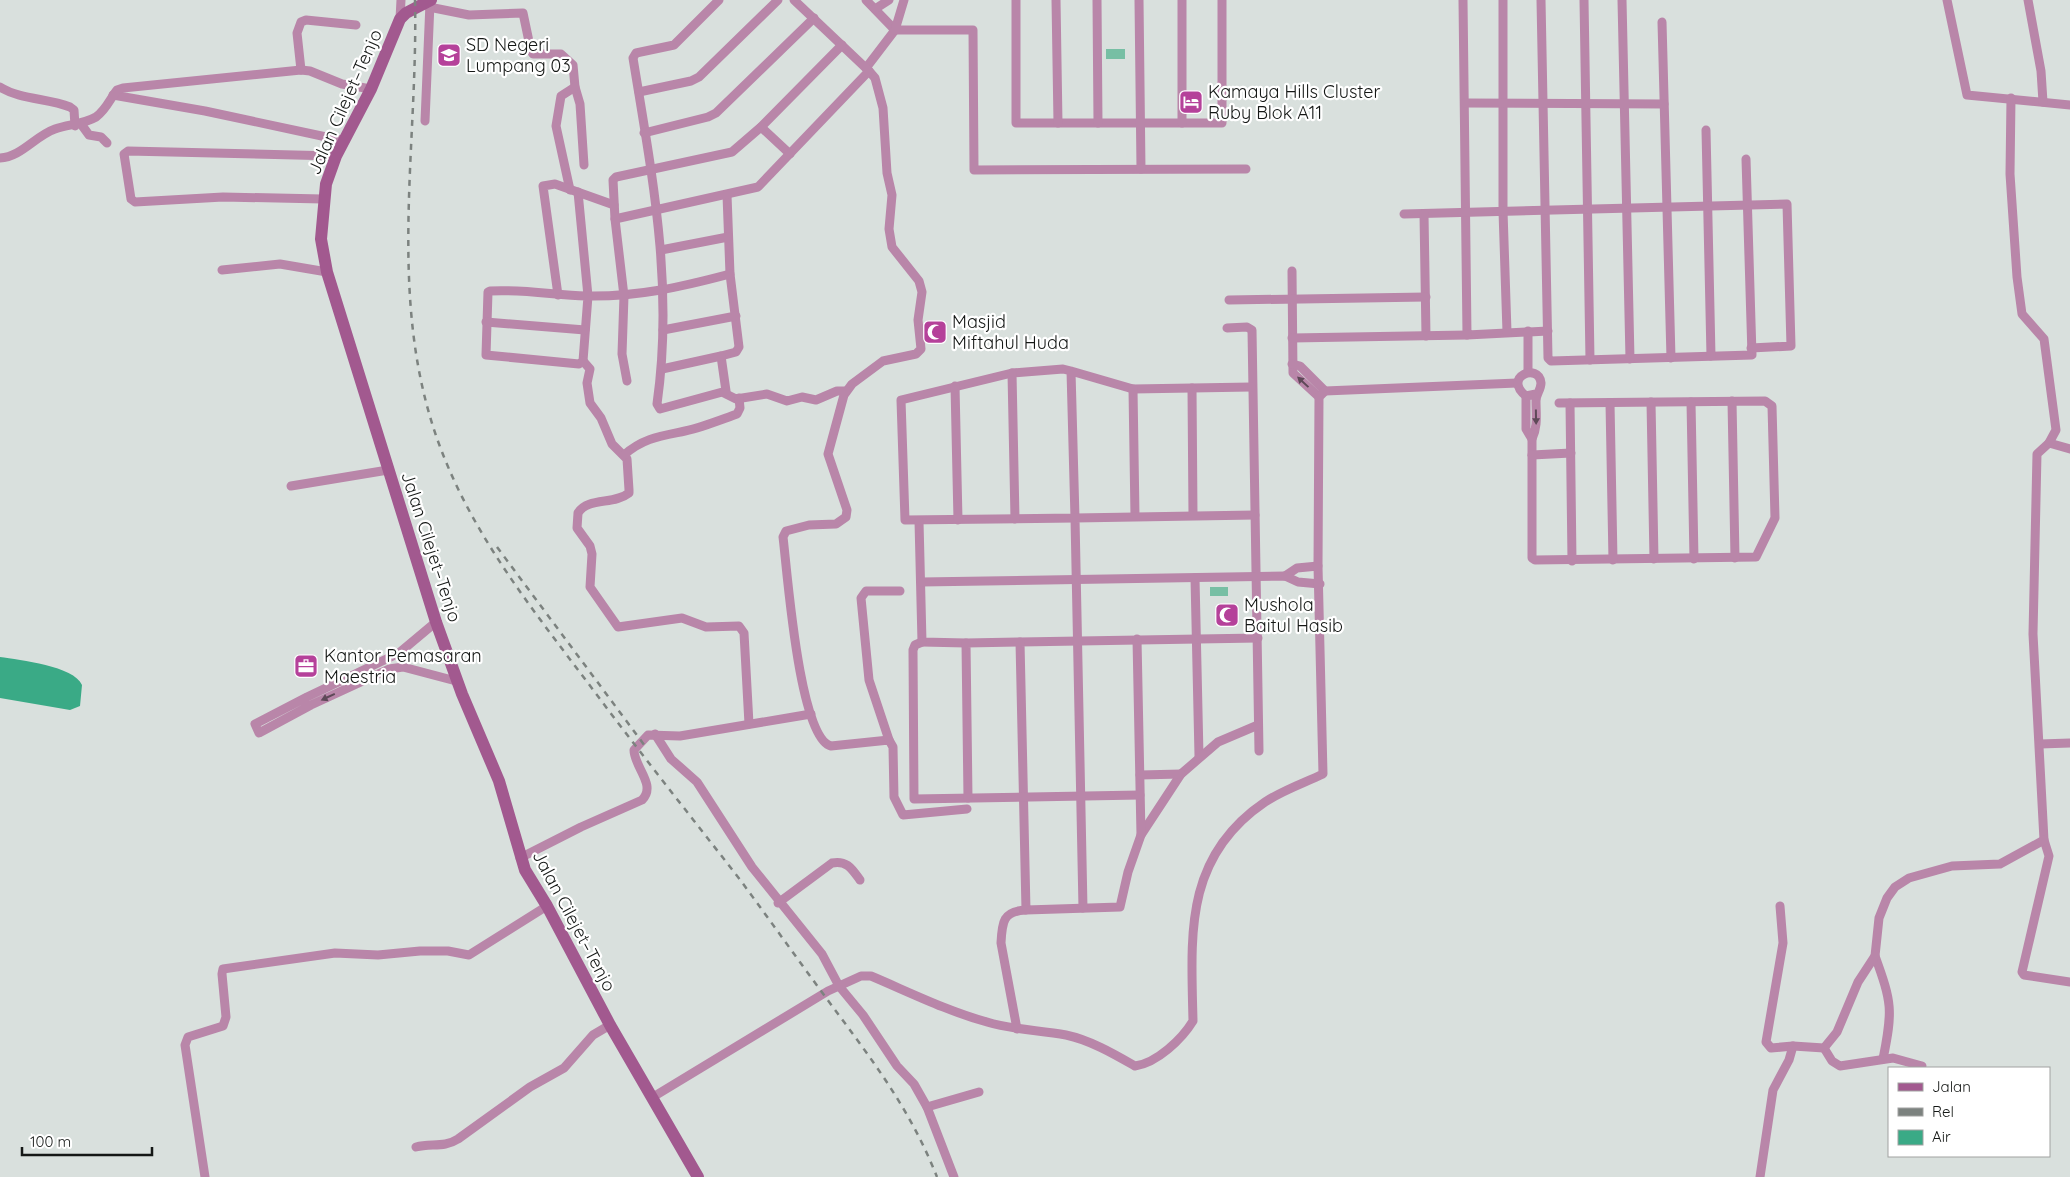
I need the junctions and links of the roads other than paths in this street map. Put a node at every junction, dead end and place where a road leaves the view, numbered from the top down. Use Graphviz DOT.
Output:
graph roads {
  1 [pos="401,0"];
  2 [pos="719,0"];
  3 [pos="778,0"];
  4 [pos="794,0"];
  5 [pos="866,0"];
  6 [pos="889,0"];
  7 [pos="904,0"];
  8 [pos="1016,0"];
  9 [pos="1056,0"];
  10 [pos="1097,0"];
  11 [pos="1139,0"];
  12 [pos="1182,0"];
  13 [pos="1222,0"];
  14 [pos="1463,0"];
  15 [pos="1503,0"];
  16 [pos="1541,0"];
  17 [pos="1584,0"];
  18 [pos="1622,0"];
  19 [pos="1948,0"];
  20 [pos="2028,0"];
  21 [pos="430,3"];
  22 [pos="875,9"];
  23 [pos="814,18"];
  24 [pos="400,19"];
  25 [pos="1662,22"];
  26 [pos="356,25"];
  27 [pos="895,30"];
  28 [pos="842,45"];
  29 [pos="301,70"];
  30 [pos="868,70"];
  31 [pos="575,87"];
  32 [pos="0,88"];
  33 [pos="371,89"];
  34 [pos="639,92"];
  35 [pos="113,95"];
  36 [pos="2011,98"];
  37 [pos="2043,102"];
  38 [pos="1465,103"];
  39 [pos="1504,103"];
  40 [pos="1543,103"];
  41 [pos="1586,103"];
  42 [pos="1624,104"];
  43 [pos="1664,104"];
  44 [pos="2070,106"];
  45 [pos="425,121"];
  46 [pos="1058,123"];
  47 [pos="1098,123"];
  48 [pos="1140,123"];
  49 [pos="1182,123"];
  50 [pos="78,125"];
  51 [pos="761,127"];
  52 [pos="1706,130"];
  53 [pos="644,133"];
  54 [pos="345,141"];
  55 [pos="107,143"];
  56 [pos="790,154"];
  57 [pos="336,156"];
  58 [pos="0,158"];
  59 [pos="1746,159"];
  60 [pos="584,166"];
  61 [pos="1141,169"];
  62 [pos="1246,169"];
  63 [pos="650,170"];
  64 [pos="574,191"];
  65 [pos="727,195"];
  66 [pos="323,199"];
  67 [pos="614,205"];
  68 [pos="1747,205"];
  69 [pos="1708,206"];
  70 [pos="1667,207"];
  71 [pos="1626,208"];
  72 [pos="1588,209"];
  73 [pos="1546,210"];
  74 [pos="658,211"];
  75 [pos="1503,211"];
  76 [pos="1466,212"];
  77 [pos="1404,214"];
  78 [pos="1424,214"];
  79 [pos="615,219"];
  80 [pos="728,237"];
  81 [pos="661,250"];
  82 [pos="222,270"];
  83 [pos="1292,271"];
  84 [pos="327,272"];
  85 [pos="730,274"];
  86 [pos="664,291"];
  87 [pos="558,295"];
  88 [pos="588,296"];
  89 [pos="624,296"];
  90 [pos="1426,297"];
  91 [pos="1292,299"];
  92 [pos="1229,300"];
  93 [pos="736,316"];
  94 [pos="486,322"];
  95 [pos="1227,328"];
  96 [pos="585,330"];
  97 [pos="663,330"];
  98 [pos="1528,331"];
  99 [pos="1548,331"];
  100 [pos="1507,332"];
  101 [pos="1467,335"];
  102 [pos="1426,336"];
  103 [pos="1292,338"];
  104 [pos="1751,348"];
  105 [pos="720,356"];
  106 [pos="1711,356"];
  107 [pos="1671,358"];
  108 [pos="1630,359"];
  109 [pos="1590,360"];
  110 [pos="583,361"];
  111 [pos="662,369"];
  112 [pos="1071,370"];
  113 [pos="1528,372"];
  114 [pos="1012,373"];
  115 [pos="627,381"];
  116 [pos="1517,383"];
  117 [pos="955,386"];
  118 [pos="1251,387"];
  119 [pos="1192,388"];
  120 [pos="1133,389"];
  121 [pos="846,391"];
  122 [pos="724,393"];
  123 [pos="1322,394"];
  124 [pos="1536,394"];
  125 [pos="1526,396"];
  126 [pos="739,398"];
  127 [pos="1732,401"];
  128 [pos="1651,402"];
  129 [pos="1691,402"];
  130 [pos="1559,403"];
  131 [pos="1570,403"];
  132 [pos="1610,403"];
  133 [pos="1532,439"];
  134 [pos="2049,443"];
  135 [pos="2070,449"];
  136 [pos="1571,453"];
  137 [pos="624,454"];
  138 [pos="1532,455"];
  139 [pos="388,470"];
  140 [pos="292,486"];
  141 [pos="1193,515"];
  142 [pos="1255,515"];
  143 [pos="1135,516"];
  144 [pos="1076,518"];
  145 [pos="1015,519"];
  146 [pos="958,520"];
  147 [pos="919,521"];
  148 [pos="1694,558"];
  149 [pos="1735,558"];
  150 [pos="1654,559"];
  151 [pos="1613,560"];
  152 [pos="1572,561"];
  153 [pos="1318,566"];
  154 [pos="1255,576"];
  155 [pos="1285,576"];
  156 [pos="1195,578"];
  157 [pos="1076,579"];
  158 [pos="921,582"];
  159 [pos="1320,584"];
  160 [pos="900,591"];
  161 [pos="436,622"];
  162 [pos="1258,638"];
  163 [pos="1137,639"];
  164 [pos="1196,639"];
  165 [pos="1078,640"];
  166 [pos="922,642"];
  167 [pos="1020,642"];
  168 [pos="966,643"];
  169 [pos="399,653"];
  170 [pos="403,667"];
  171 [pos="456,681"];
  172 [pos="287,713"];
  173 [pos="811,714"];
  174 [pos="749,724"];
  175 [pos="1258,725"];
  176 [pos="257,729"];
  177 [pos="655,734"];
  178 [pos="889,740"];
  179 [pos="2070,743"];
  180 [pos="2040,744"];
  181 [pos="1259,751"];
  182 [pos="1199,756"];
  183 [pos="1140,774"];
  184 [pos="1181,774"];
  185 [pos="1140,794"];
  186 [pos="1081,796"];
  187 [pos="1023,797"];
  188 [pos="968,798"];
  189 [pos="968,809"];
  190 [pos="1141,836"];
  191 [pos="2044,840"];
  192 [pos="520,858"];
  193 [pos="860,880"];
  194 [pos="778,903"];
  195 [pos="547,906"];
  196 [pos="1780,906"];
  197 [pos="1084,908"];
  198 [pos="1026,910"];
  199 [pos="1875,956"];
  200 [pos="2070,982"];
  201 [pos="839,986"];
  202 [pos="610,1025"];
  203 [pos="1017,1029"];
  204 [pos="1793,1046"];
  205 [pos="1824,1048"];
  206 [pos="1883,1059"];
  207 [pos="1922,1066"];
  208 [pos="979,1092"];
  209 [pos="653,1096"];
  210 [pos="927,1106"];
  211 [pos="416,1147"];
  212 [pos="205,1177"];
  213 [pos="698,1177"];
  214 [pos="954,1177"];
  215 [pos="1760,1177"];
  1 -- 24 [label="street"];
  2 -- 34 [label="street"];
  3 -- 34 [label="street"];
  4 -- 23 [label="street"];
  5 -- 22 [label="street"];
  6 -- 22 [label="street"];
  7 -- 27 [label="street"];
  8 -- 46 [label="street"];
  9 -- 46 [label="street"];
  10 -- 47 [label="street"];
  11 -- 48 [label="street"];
  12 -- 49 [label="street"];
  13 -- 49 [label="street"];
  14 -- 38 [label="street"];
  15 -- 39 [label="street"];
  16 -- 40 [label="street"];
  17 -- 41 [label="street"];
  18 -- 42 [label="street"];
  19 -- 36 [label="street"];
  20 -- 37 [label="street"];
  21 -- 24 [label="main road, Jalan Cilejet–Tenjo"];
  21 -- 31 [label="street"];
  21 -- 45 [label="street"];
  22 -- 27 [label="street"];
  23 -- 28 [label="street"];
  23 -- 53 [label="street"];
  24 -- 33 [label="main road, Jalan Cilejet–Tenjo"];
  25 -- 43 [label="street"];
  26 -- 29 [label="street"];
  27 -- 30 [label="street"];
  27 -- 61 [label="street"];
  28 -- 30 [label="street"];
  28 -- 51 [label="street"];
  29 -- 33 [label="street"];
  29 -- 35 [label="street"];
  30 -- 56 [label="street"];
  30 -- 121 [label="street"];
  31 -- 60 [label="street"];
  31 -- 64 [label="street"];
  32 -- 50 [label="street"];
  33 -- 54 [label="main road, Jalan Cilejet–Tenjo"];
  34 -- 53 [label="street"];
  35 -- 50 [label="street"];
  35 -- 54 [label="street"];
  36 -- 37 [label="street"];
  36 -- 134 [label="street"];
  37 -- 44 [label="street"];
  38 -- 39 [label="street"];
  38 -- 76 [label="street"];
  39 -- 40 [label="street"];
  39 -- 75 [label="street"];
  40 -- 41 [label="street"];
  40 -- 73 [label="street"];
  41 -- 42 [label="street"];
  41 -- 72 [label="street"];
  42 -- 43 [label="street"];
  42 -- 71 [label="street"];
  43 -- 70 [label="street"];
  46 -- 47 [label="street"];
  47 -- 48 [label="street"];
  48 -- 49 [label="street"];
  48 -- 61 [label="street"];
  50 -- 55 [label="street"];
  50 -- 58 [label="street"];
  51 -- 56 [label="street"];
  51 -- 63 [label="street"];
  52 -- 69 [label="street"];
  53 -- 63 [label="street"];
  54 -- 57 [label="main road, Jalan Cilejet–Tenjo"];
  56 -- 65 [label="street"];
  57 -- 66 [label="main road, Jalan Cilejet–Tenjo"];
  57 -- 66 [label="street"];
  59 -- 68 [label="street"];
  61 -- 62 [label="street"];
  63 -- 67 [label="street"];
  63 -- 74 [label="street"];
  64 -- 67 [label="street"];
  64 -- 87 [label="street"];
  64 -- 88 [label="street"];
  65 -- 74 [label="street"];
  65 -- 80 [label="street"];
  66 -- 84 [label="main road, Jalan Cilejet–Tenjo"];
  67 -- 79 [label="street"];
  68 -- 69 [label="street"];
  68 -- 104 [label="street"];
  68 -- 104 [label="street"];
  69 -- 70 [label="street"];
  69 -- 106 [label="street"];
  70 -- 71 [label="street"];
  70 -- 107 [label="street"];
  71 -- 72 [label="street"];
  71 -- 108 [label="street"];
  72 -- 73 [label="street"];
  72 -- 109 [label="street"];
  73 -- 75 [label="street"];
  73 -- 99 [label="street"];
  74 -- 79 [label="street"];
  74 -- 81 [label="street"];
  75 -- 76 [label="street"];
  75 -- 100 [label="street"];
  76 -- 78 [label="street"];
  76 -- 101 [label="street"];
  77 -- 78 [label="street"];
  78 -- 90 [label="street"];
  79 -- 89 [label="street"];
  80 -- 81 [label="street"];
  80 -- 85 [label="street"];
  81 -- 86 [label="street"];
  82 -- 84 [label="street"];
  83 -- 91 [label="street"];
  84 -- 139 [label="main road, Jalan Cilejet–Tenjo"];
  85 -- 86 [label="street"];
  85 -- 93 [label="street"];
  86 -- 89 [label="street"];
  86 -- 97 [label="street"];
  87 -- 88 [label="street"];
  87 -- 94 [label="street"];
  88 -- 89 [label="street"];
  88 -- 96 [label="street"];
  89 -- 115 [label="street"];
  90 -- 91 [label="street"];
  90 -- 102 [label="street"];
  91 -- 92 [label="street"];
  91 -- 103 [label="street"];
  93 -- 97 [label="street"];
  93 -- 105 [label="street"];
  94 -- 96 [label="street"];
  94 -- 110 [label="street"];
  95 -- 118 [label="street"];
  96 -- 110 [label="street"];
  97 -- 111 [label="street"];
  98 -- 99 [label="street"];
  98 -- 100 [label="street"];
  98 -- 113 [label="street"];
  99 -- 109 [label="street"];
  100 -- 101 [label="street"];
  101 -- 102 [label="street"];
  102 -- 103 [label="street"];
  103 -- 123 [label="street"];
  104 -- 106 [label="street"];
  105 -- 111 [label="street"];
  105 -- 122 [label="street"];
  106 -- 107 [label="street"];
  107 -- 108 [label="street"];
  108 -- 109 [label="street"];
  110 -- 137 [label="street"];
  111 -- 122 [label="street"];
  112 -- 114 [label="street"];
  112 -- 120 [label="street"];
  112 -- 144 [label="street"];
  113 -- 116 [label="street"];
  113 -- 124 [label="street"];
  114 -- 117 [label="street"];
  114 -- 145 [label="street"];
  116 -- 123 [label="street"];
  116 -- 125 [label="street"];
  117 -- 146 [label="street"];
  117 -- 147 [label="street"];
  118 -- 119 [label="street"];
  118 -- 142 [label="street"];
  119 -- 120 [label="street"];
  119 -- 141 [label="street"];
  120 -- 143 [label="street"];
  121 -- 126 [label="street"];
  121 -- 173 [label="street"];
  122 -- 126 [label="street"];
  123 -- 153 [label="street"];
  124 -- 125 [label="street"];
  124 -- 133 [label="street, one-way"];
  125 -- 133 [label="street"];
  126 -- 137 [label="street"];
  127 -- 129 [label="street"];
  127 -- 149 [label="street"];
  127 -- 149 [label="street"];
  128 -- 129 [label="street"];
  128 -- 132 [label="street"];
  128 -- 150 [label="street"];
  129 -- 148 [label="street"];
  130 -- 131 [label="street"];
  131 -- 132 [label="street"];
  131 -- 136 [label="street"];
  132 -- 151 [label="street"];
  133 -- 138 [label="street"];
  134 -- 135 [label="street"];
  134 -- 180 [label="street"];
  136 -- 138 [label="street"];
  136 -- 152 [label="street"];
  137 -- 174 [label="street"];
  138 -- 152 [label="street"];
  139 -- 140 [label="street"];
  139 -- 161 [label="main road, Jalan Cilejet–Tenjo"];
  141 -- 142 [label="street"];
  141 -- 143 [label="street"];
  142 -- 154 [label="street"];
  143 -- 144 [label="street"];
  144 -- 145 [label="street"];
  144 -- 157 [label="street"];
  145 -- 146 [label="street"];
  146 -- 147 [label="street"];
  147 -- 158 [label="street"];
  148 -- 149 [label="street"];
  148 -- 150 [label="street"];
  150 -- 151 [label="street"];
  151 -- 152 [label="street"];
  153 -- 155 [label="street"];
  153 -- 159 [label="street"];
  154 -- 155 [label="street"];
  154 -- 156 [label="street"];
  154 -- 162 [label="street"];
  155 -- 159 [label="street"];
  156 -- 157 [label="street"];
  156 -- 164 [label="street"];
  157 -- 158 [label="street"];
  157 -- 165 [label="street"];
  158 -- 166 [label="street"];
  159 -- 203 [label="street"];
  160 -- 178 [label="street"];
  161 -- 169 [label="street"];
  161 -- 171 [label="main road, Jalan Cilejet–Tenjo"];
  162 -- 164 [label="street"];
  162 -- 175 [label="street"];
  163 -- 164 [label="street"];
  163 -- 165 [label="street"];
  163 -- 183 [label="street"];
  164 -- 182 [label="street"];
  165 -- 167 [label="street"];
  165 -- 186 [label="street"];
  166 -- 168 [label="street"];
  166 -- 188 [label="street"];
  167 -- 168 [label="street"];
  167 -- 187 [label="street"];
  168 -- 188 [label="street"];
  169 -- 170 [label="street"];
  169 -- 172 [label="street"];
  170 -- 171 [label="street"];
  170 -- 172 [label="street, one-way"];
  171 -- 192 [label="main road, Jalan Cilejet–Tenjo"];
  172 -- 176 [label="street"];
  173 -- 174 [label="street"];
  173 -- 178 [label="street"];
  174 -- 177 [label="street"];
  175 -- 181 [label="street"];
  175 -- 182 [label="street"];
  177 -- 192 [label="street"];
  177 -- 194 [label="street"];
  178 -- 189 [label="street"];
  179 -- 180 [label="street"];
  180 -- 191 [label="street"];
  182 -- 184 [label="street"];
  183 -- 184 [label="street"];
  183 -- 185 [label="street"];
  184 -- 190 [label="street"];
  185 -- 186 [label="street"];
  185 -- 190 [label="street"];
  186 -- 187 [label="street"];
  186 -- 197 [label="street"];
  187 -- 188 [label="street"];
  187 -- 198 [label="street"];
  190 -- 197 [label="street"];
  191 -- 199 [label="street"];
  191 -- 200 [label="street"];
  192 -- 195 [label="main road, Jalan Cilejet–Tenjo"];
  193 -- 194 [label="street"];
  194 -- 201 [label="street"];
  195 -- 202 [label="main road, Jalan Cilejet–Tenjo"];
  195 -- 212 [label="street"];
  196 -- 204 [label="street"];
  197 -- 198 [label="street"];
  198 -- 203 [label="street"];
  199 -- 205 [label="street"];
  199 -- 206 [label="street"];
  201 -- 203 [label="street"];
  201 -- 209 [label="street"];
  201 -- 210 [label="street"];
  202 -- 209 [label="main road, Jalan Cilejet–Tenjo"];
  202 -- 211 [label="street"];
  204 -- 205 [label="street"];
  204 -- 215 [label="street"];
  205 -- 206 [label="street"];
  206 -- 207 [label="street"];
  208 -- 210 [label="street"];
  209 -- 213 [label="main road, Jalan Cilejet–Tenjo"];
  210 -- 214 [label="street"];
}
